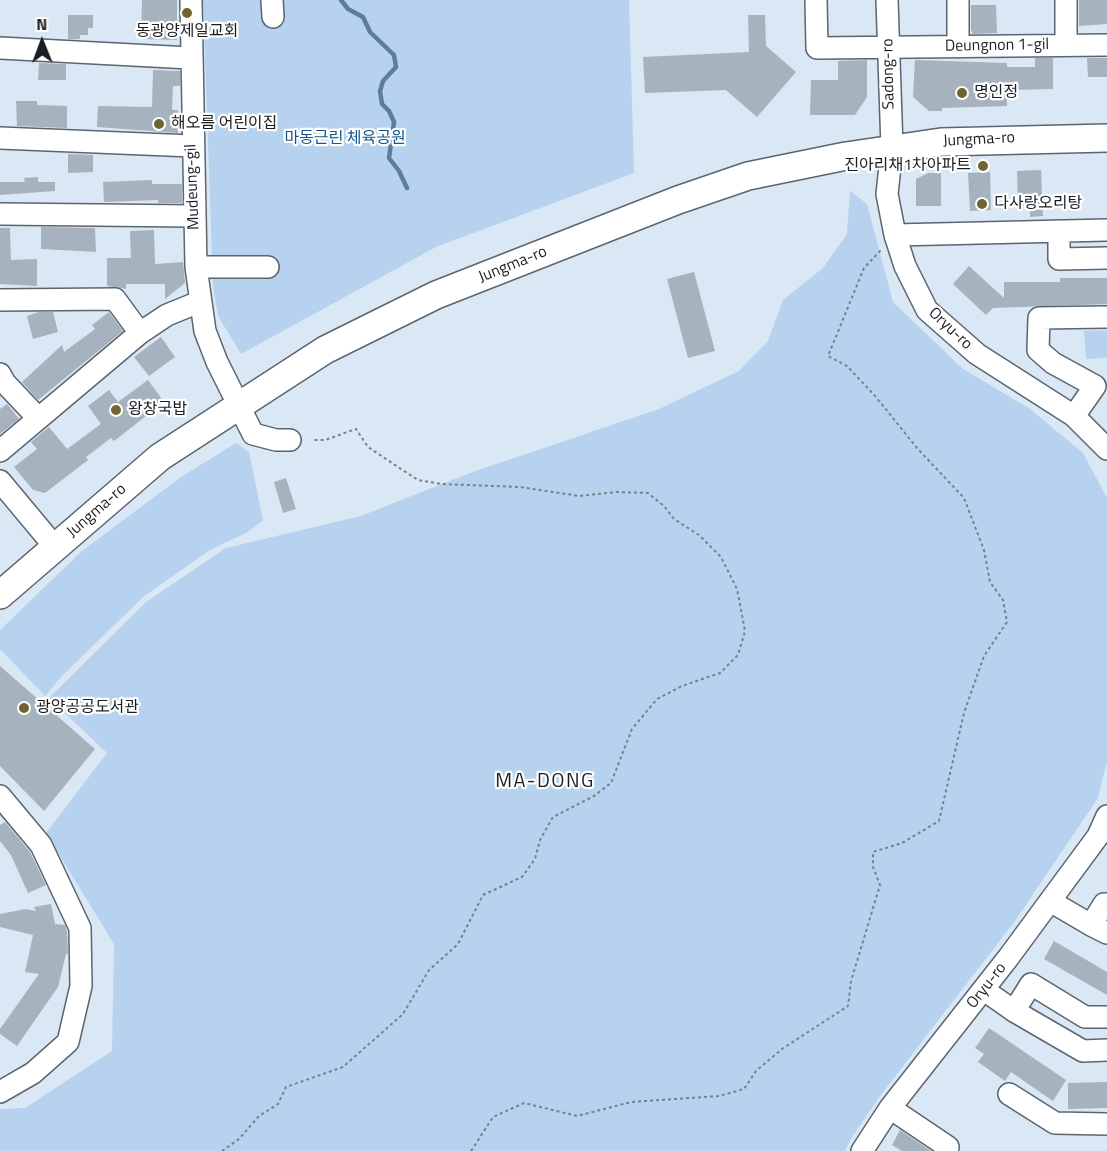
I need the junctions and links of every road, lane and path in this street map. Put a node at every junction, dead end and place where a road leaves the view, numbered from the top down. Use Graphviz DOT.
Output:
graph roads {
  1 [pos="190,0"];
  2 [pos="816,0"];
  3 [pos="887,0"];
  4 [pos="958,0"];
  5 [pos="1066,0"];
  6 [pos="1066,45"];
  7 [pos="1107,45"];
  8 [pos="958,47"];
  9 [pos="0,48"];
  10 [pos="888,48"];
  11 [pos="190,58"];
  12 [pos="0,138"];
  13 [pos="1107,138"];
  14 [pos="192,146"];
  15 [pos="892,148"];
  16 [pos="0,214"];
  17 [pos="194,216"];
  18 [pos="1107,230"];
  19 [pos="1059,231"];
  20 [pos="895,235"];
  21 [pos="1107,258"];
  22 [pos="196,267"];
  23 [pos="268,267"];
  24 [pos="0,300"];
  25 [pos="199,302"];
  26 [pos="1107,317"];
  27 [pos="140,333"];
  28 [pos="0,374"];
  29 [pos="238,404"];
  30 [pos="1074,416"];
  31 [pos="38,418"];
  32 [pos="290,440"];
  33 [pos="313,440"];
  34 [pos="1107,449"];
  35 [pos="0,451"];
  36 [pos="0,481"];
  37 [pos="55,547"];
  38 [pos="0,595"];
  39 [pos="0,796"];
  40 [pos="1107,816"];
  41 [pos="1050,901"];
  42 [pos="1107,904"];
  43 [pos="1099,929"];
  44 [pos="984,990"];
  45 [pos="1014,1011"];
  46 [pos="1107,1017"];
  47 [pos="1107,1050"];
  48 [pos="0,1092"];
  49 [pos="1009,1094"];
  50 [pos="890,1108"];
  51 [pos="1107,1124"];
  52 [pos="222,1151"];
  53 [pos="471,1151"];
  54 [pos="862,1151"];
  55 [pos="945,1151"];
  1 -- 11 [label="street, Mudeung-gil"];
  2 -- 10 [label="street, Deungnon 1-gil"];
  3 -- 10 [label="street, Sadong-ro"];
  4 -- 8 [label="street"];
  5 -- 6 [label="street"];
  6 -- 7 [label="street, Deungnon 1-gil"];
  6 -- 8 [label="street, Deungnon 1-gil"];
  8 -- 10 [label="street, Deungnon 1-gil"];
  9 -- 11 [label="street"];
  10 -- 15 [label="street, Sadong-ro"];
  11 -- 14 [label="street, Mudeung-gil"];
  12 -- 14 [label="street"];
  13 -- 15 [label="main road, Jungma-ro"];
  14 -- 17 [label="street, Mudeung-gil"];
  15 -- 20 [label="street, Oryu-ro"];
  15 -- 29 [label="main road, Jungma-ro"];
  16 -- 17 [label="street"];
  17 -- 22 [label="street, Mudeung-gil"];
  18 -- 19 [label="street"];
  19 -- 20 [label="street"];
  19 -- 21 [label="street"];
  20 -- 30 [label="street, Oryu-ro"];
  20 -- 53 [label="path"];
  22 -- 23 [label="street"];
  22 -- 25 [label="street, Mudeung-gil"];
  24 -- 27 [label="street"];
  25 -- 27 [label="street"];
  25 -- 29 [label="street, Mudeung-gil"];
  26 -- 30 [label="street"];
  27 -- 31 [label="street"];
  28 -- 31 [label="street"];
  29 -- 32 [label="street, Mudeung-gil"];
  29 -- 37 [label="main road, Jungma-ro"];
  30 -- 34 [label="street, Oryu-ro"];
  31 -- 35 [label="street"];
  33 -- 52 [label="path"];
  36 -- 37 [label="street"];
  37 -- 38 [label="main road, Jungma-ro"];
  39 -- 48 [label="street"];
  40 -- 41 [label="street, Oryu-ro"];
  41 -- 43 [label="street"];
  41 -- 44 [label="street, Oryu-ro"];
  42 -- 43 [label="street"];
  44 -- 45 [label="street"];
  44 -- 50 [label="street, Oryu-ro"];
  45 -- 46 [label="street"];
  45 -- 47 [label="street"];
  49 -- 51 [label="street"];
  50 -- 54 [label="street, Oryu-ro"];
  50 -- 55 [label="street"];
}
